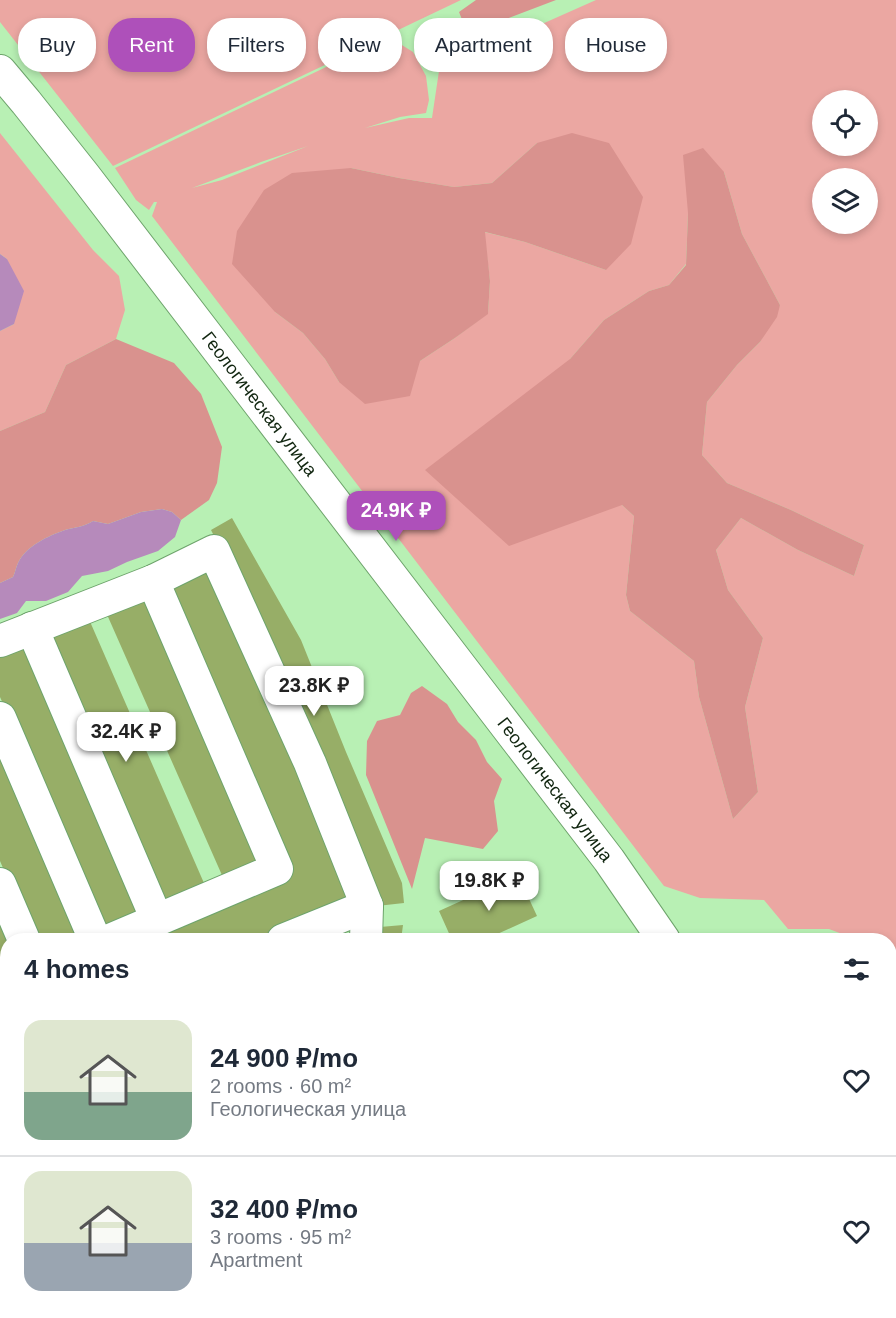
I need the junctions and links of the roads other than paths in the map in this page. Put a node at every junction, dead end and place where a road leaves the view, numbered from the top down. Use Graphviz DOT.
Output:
graph roads {
  1 [pos="0,70"];
  2 [pos="153,581"];
  3 [pos="32,628"];
  4 [pos="0,641"];
  5 [pos="0,718"];
  6 [pos="0,884"];
  7 [pos="367,906"];
  8 [pos="158,920"];
  9 [pos="21,933"];
  10 [pos="91,933"];
  11 [pos="127,933"];
  12 [pos="300,933"];
  13 [pos="366,933"];
  14 [pos="659,933"];
  1 -- 14 [label="street, Геологическая улица"];
  2 -- 3 [label="street"];
  2 -- 7 [label="street"];
  2 -- 8 [label="street"];
  3 -- 4 [label="street"];
  3 -- 8 [label="street"];
  5 -- 10 [label="street"];
  6 -- 9 [label="street"];
  7 -- 12 [label="street"];
  7 -- 13 [label="street"];
  8 -- 11 [label="street"];
}
